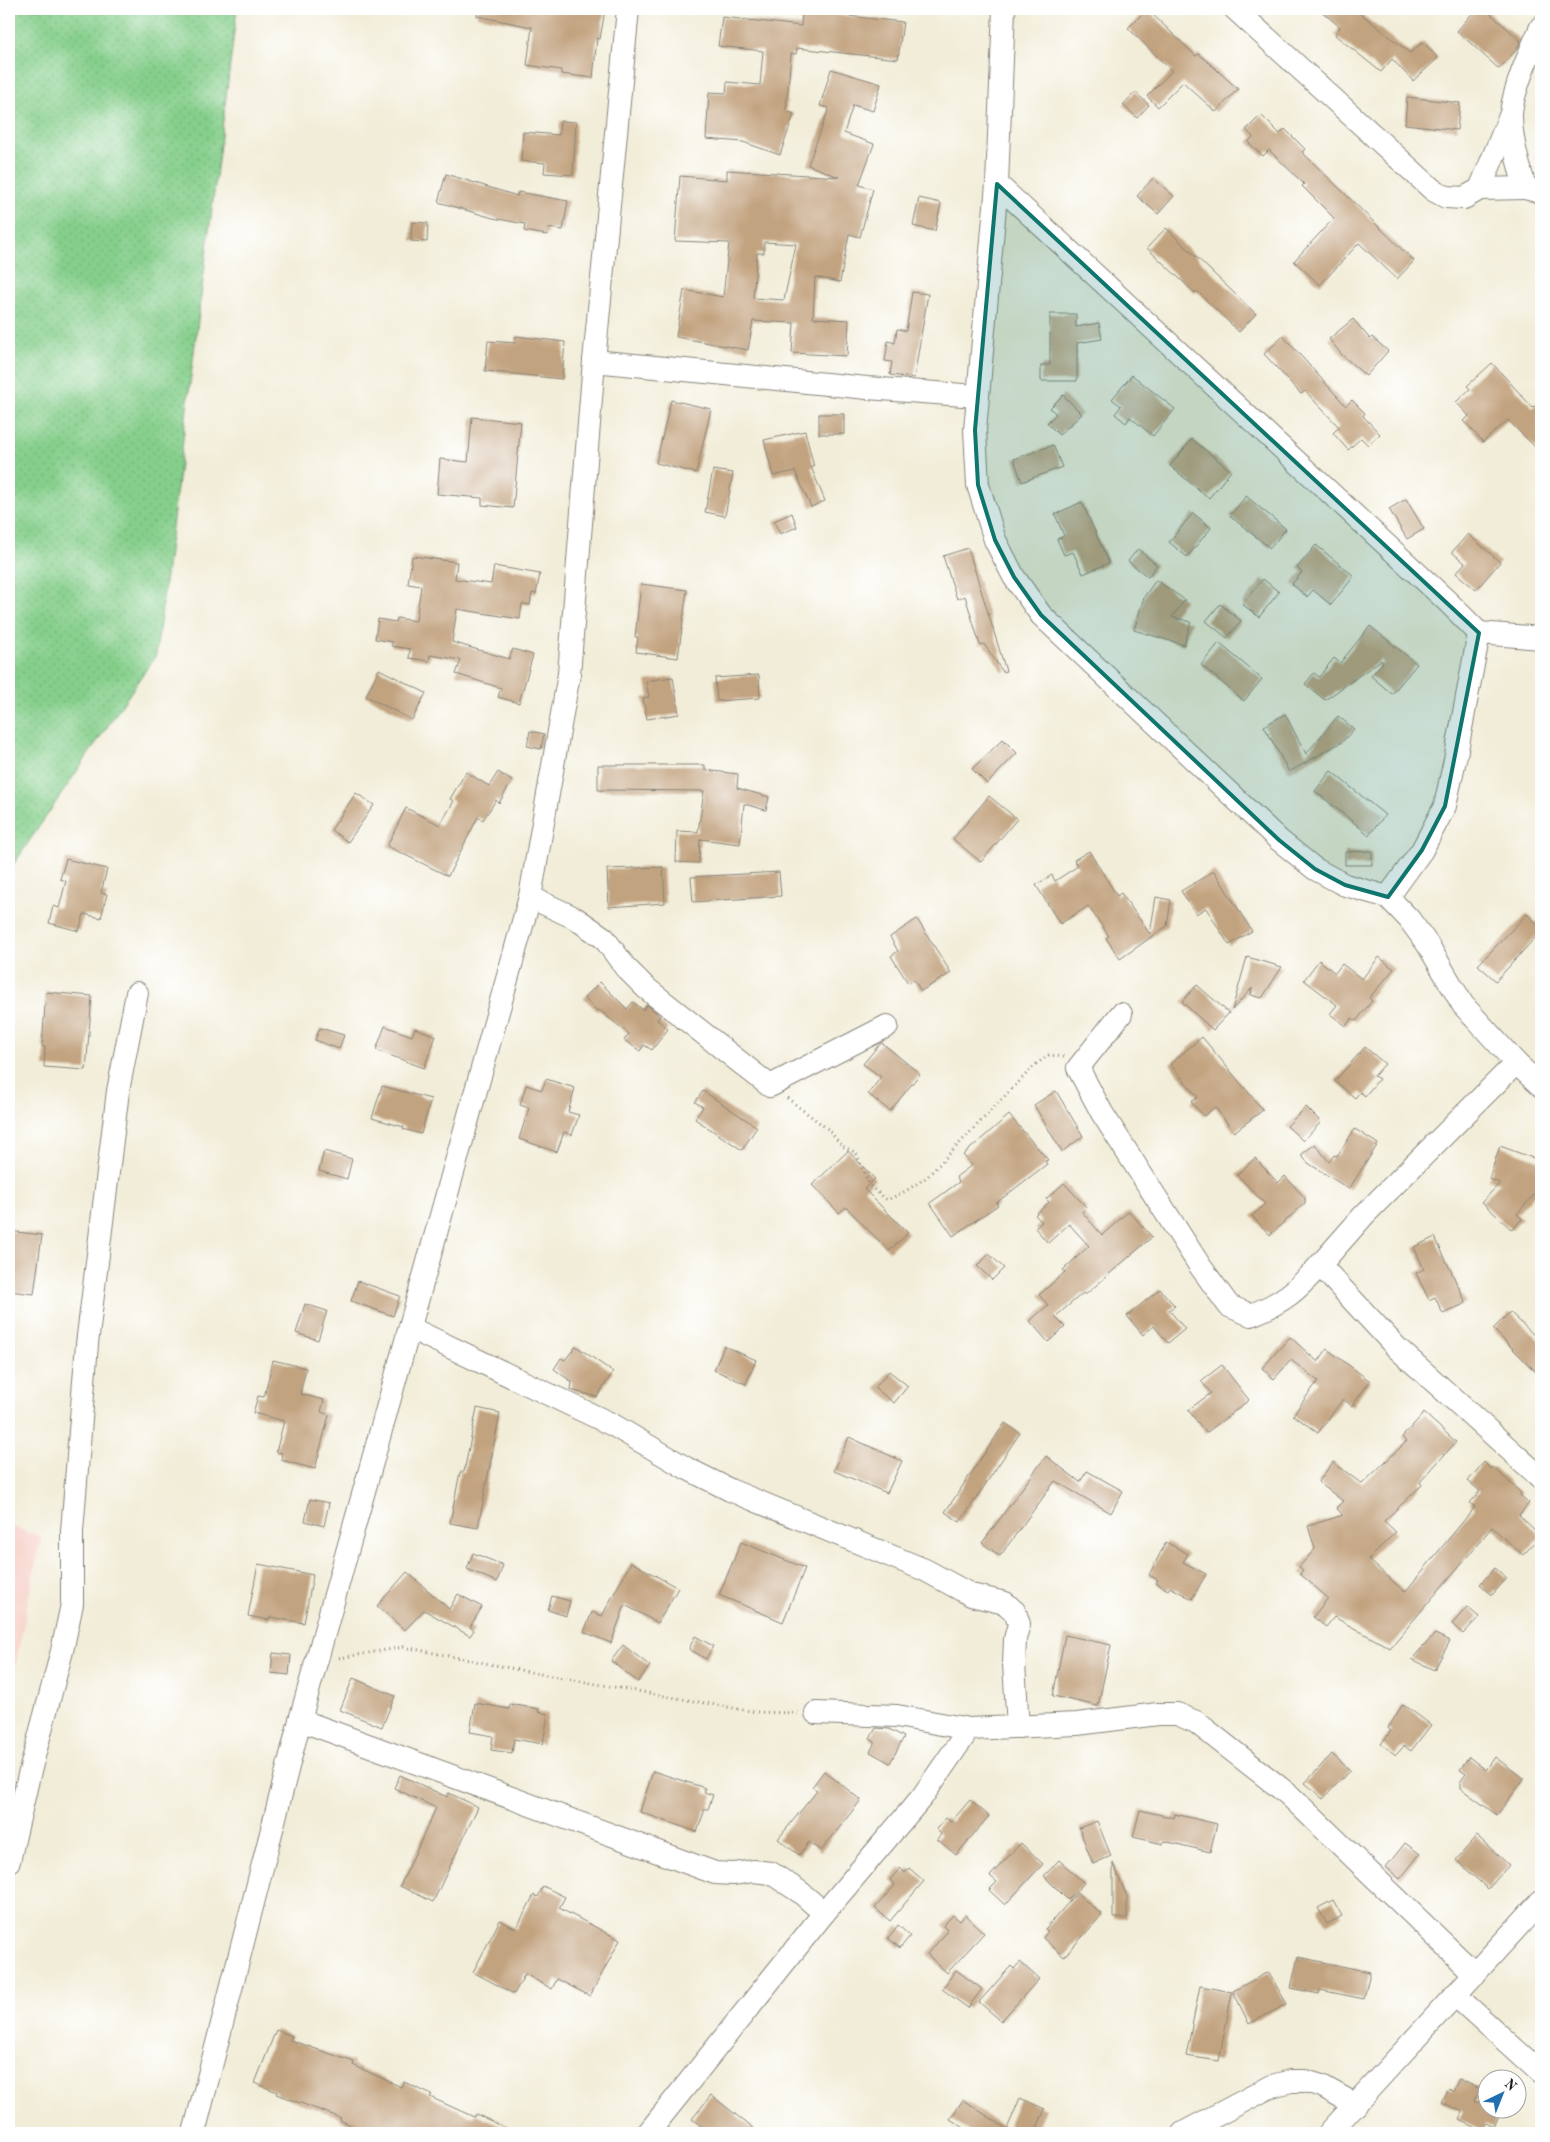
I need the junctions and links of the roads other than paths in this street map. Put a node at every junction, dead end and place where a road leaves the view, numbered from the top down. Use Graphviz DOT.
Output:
graph roads {
  1 [pos="628,9"];
  2 [pos="1004,9"];
  3 [pos="1234,9"];
  4 [pos="1541,27"];
  5 [pos="1511,114"];
  6 [pos="997,184"];
  7 [pos="1480,190"];
  8 [pos="1533,190"];
  9 [pos="594,361"];
  10 [pos="977,396"];
  11 [pos="1479,632"];
  12 [pos="1541,638"];
  13 [pos="530,897"];
  14 [pos="1388,897"];
  15 [pos="137,993"];
  16 [pos="1121,1014"];
  17 [pos="887,1026"];
  18 [pos="1516,1063"];
  19 [pos="1541,1086"];
  20 [pos="1320,1265"];
  21 [pos="410,1328"];
  22 [pos="1541,1478"];
  23 [pos="816,1713"];
  24 [pos="300,1720"];
  25 [pos="1018,1727"];
  26 [pos="968,1729"];
  27 [pos="9,1861"];
  28 [pos="1541,1901"];
  29 [pos="824,1913"];
  30 [pos="1475,1974"];
  31 [pos="1455,1995"];
  32 [pos="1541,2074"];
  33 [pos="1356,2105"];
  34 [pos="194,2133"];
  35 [pos="648,2133"];
  36 [pos="1183,2133"];
  37 [pos="1329,2133"];
  1 -- 9 [label="street"];
  2 -- 6 [label="street"];
  3 -- 7 [label="street"];
  4 -- 5 [label="street"];
  5 -- 7 [label="street"];
  5 -- 8 [label="street"];
  6 -- 10 [label="street"];
  6 -- 11 [label="street"];
  7 -- 8 [label="street"];
  9 -- 10 [label="street"];
  9 -- 13 [label="street"];
  10 -- 14 [label="street"];
  11 -- 12 [label="street"];
  11 -- 14 [label="street"];
  13 -- 17 [label="street"];
  13 -- 21 [label="street"];
  14 -- 18 [label="street"];
  15 -- 27 [label="street"];
  16 -- 20 [label="street"];
  18 -- 19 [label="street"];
  18 -- 20 [label="street"];
  20 -- 22 [label="street"];
  21 -- 24 [label="street"];
  21 -- 25 [label="street"];
  23 -- 26 [label="street"];
  24 -- 29 [label="street"];
  24 -- 34 [label="street"];
  25 -- 26 [label="street"];
  25 -- 30 [label="street"];
  26 -- 29 [label="street"];
  28 -- 30 [label="street"];
  29 -- 35 [label="street"];
  30 -- 31 [label="street"];
  31 -- 32 [label="street"];
  31 -- 33 [label="street"];
  33 -- 36 [label="street"];
  33 -- 37 [label="street"];
}
